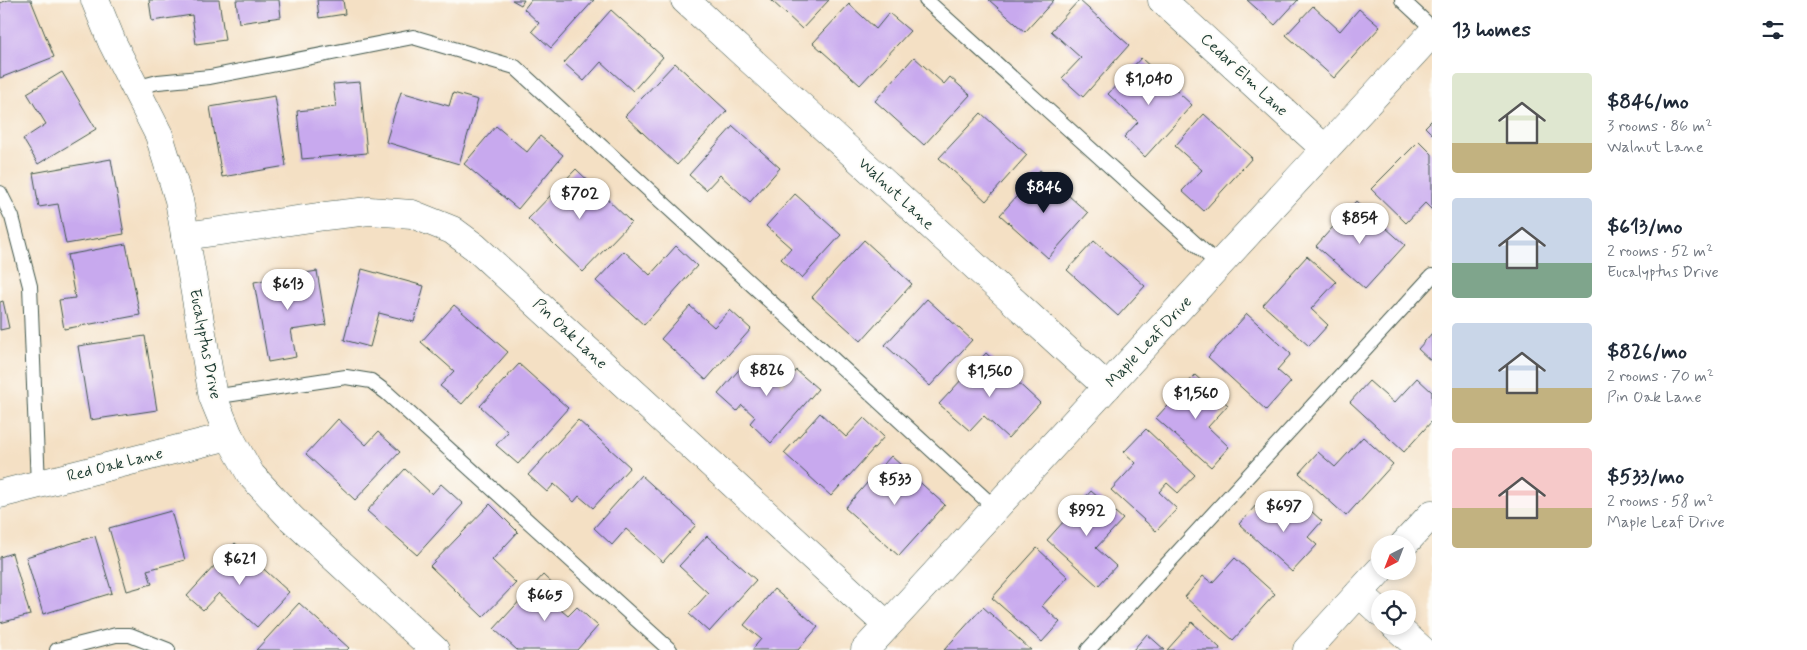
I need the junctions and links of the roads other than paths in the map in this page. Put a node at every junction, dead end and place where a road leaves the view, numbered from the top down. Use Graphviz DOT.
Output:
graph roads {
  1 [pos="95,0"];
  2 [pos="685,0"];
  3 [pos="926,0"];
  4 [pos="1162,0"];
  5 [pos="1402,0"];
  6 [pos="1432,28"];
  7 [pos="1432,33"];
  8 [pos="135,88"];
  9 [pos="1325,149"];
  10 [pos="0,192"];
  11 [pos="185,236"];
  12 [pos="1219,265"];
  13 [pos="1432,276"];
  14 [pos="1107,387"];
  15 [pos="213,397"];
  16 [pos="230,436"];
  17 [pos="38,485"];
  18 [pos="0,494"];
  19 [pos="995,508"];
  20 [pos="1432,514"];
  21 [pos="1412,535"];
  22 [pos="1371,580"];
  23 [pos="1359,593"];
  24 [pos="1371,604"];
  25 [pos="887,625"];
  26 [pos="1405,635"];
  27 [pos="57,650"];
  28 [pos="168,650"];
  29 [pos="435,650"];
  30 [pos="670,650"];
  31 [pos="865,650"];
  32 [pos="1088,650"];
  33 [pos="1307,650"];
  34 [pos="1422,650"];
  1 -- 8 [label="street, Eucalyptus Drive"];
  2 -- 14 [label="street, Walnut Lane"];
  3 -- 12 [label="lane"];
  4 -- 9 [label="street, Cedar Elm Lane"];
  5 -- 6 [label="lane"];
  7 -- 9 [label="street, Maple Leaf Drive"];
  8 -- 11 [label="street, Eucalyptus Drive"];
  8 -- 19 [label="lane"];
  9 -- 12 [label="street, Maple Leaf Drive"];
  10 -- 17 [label="lane"];
  11 -- 15 [label="street, Eucalyptus Drive"];
  11 -- 25 [label="street, Pin Oak Lane"];
  12 -- 14 [label="street, Maple Leaf Drive"];
  13 -- 32 [label="lane"];
  14 -- 19 [label="street, Maple Leaf Drive"];
  15 -- 16 [label="street, Eucalyptus Drive"];
  15 -- 30 [label="lane"];
  16 -- 17 [label="street, Red Oak Lane"];
  16 -- 29 [label="street, Eucalyptus Drive"];
  17 -- 18 [label="street, Red Oak Lane"];
  19 -- 25 [label="street, Maple Leaf Drive"];
  20 -- 21 [label="street"];
  22 -- 23 [label="street"];
  23 -- 24 [label="street"];
  23 -- 33 [label="street"];
  25 -- 31 [label="street, Maple Leaf Drive"];
  26 -- 34 [label="street"];
  27 -- 28 [label="lane"];
}
